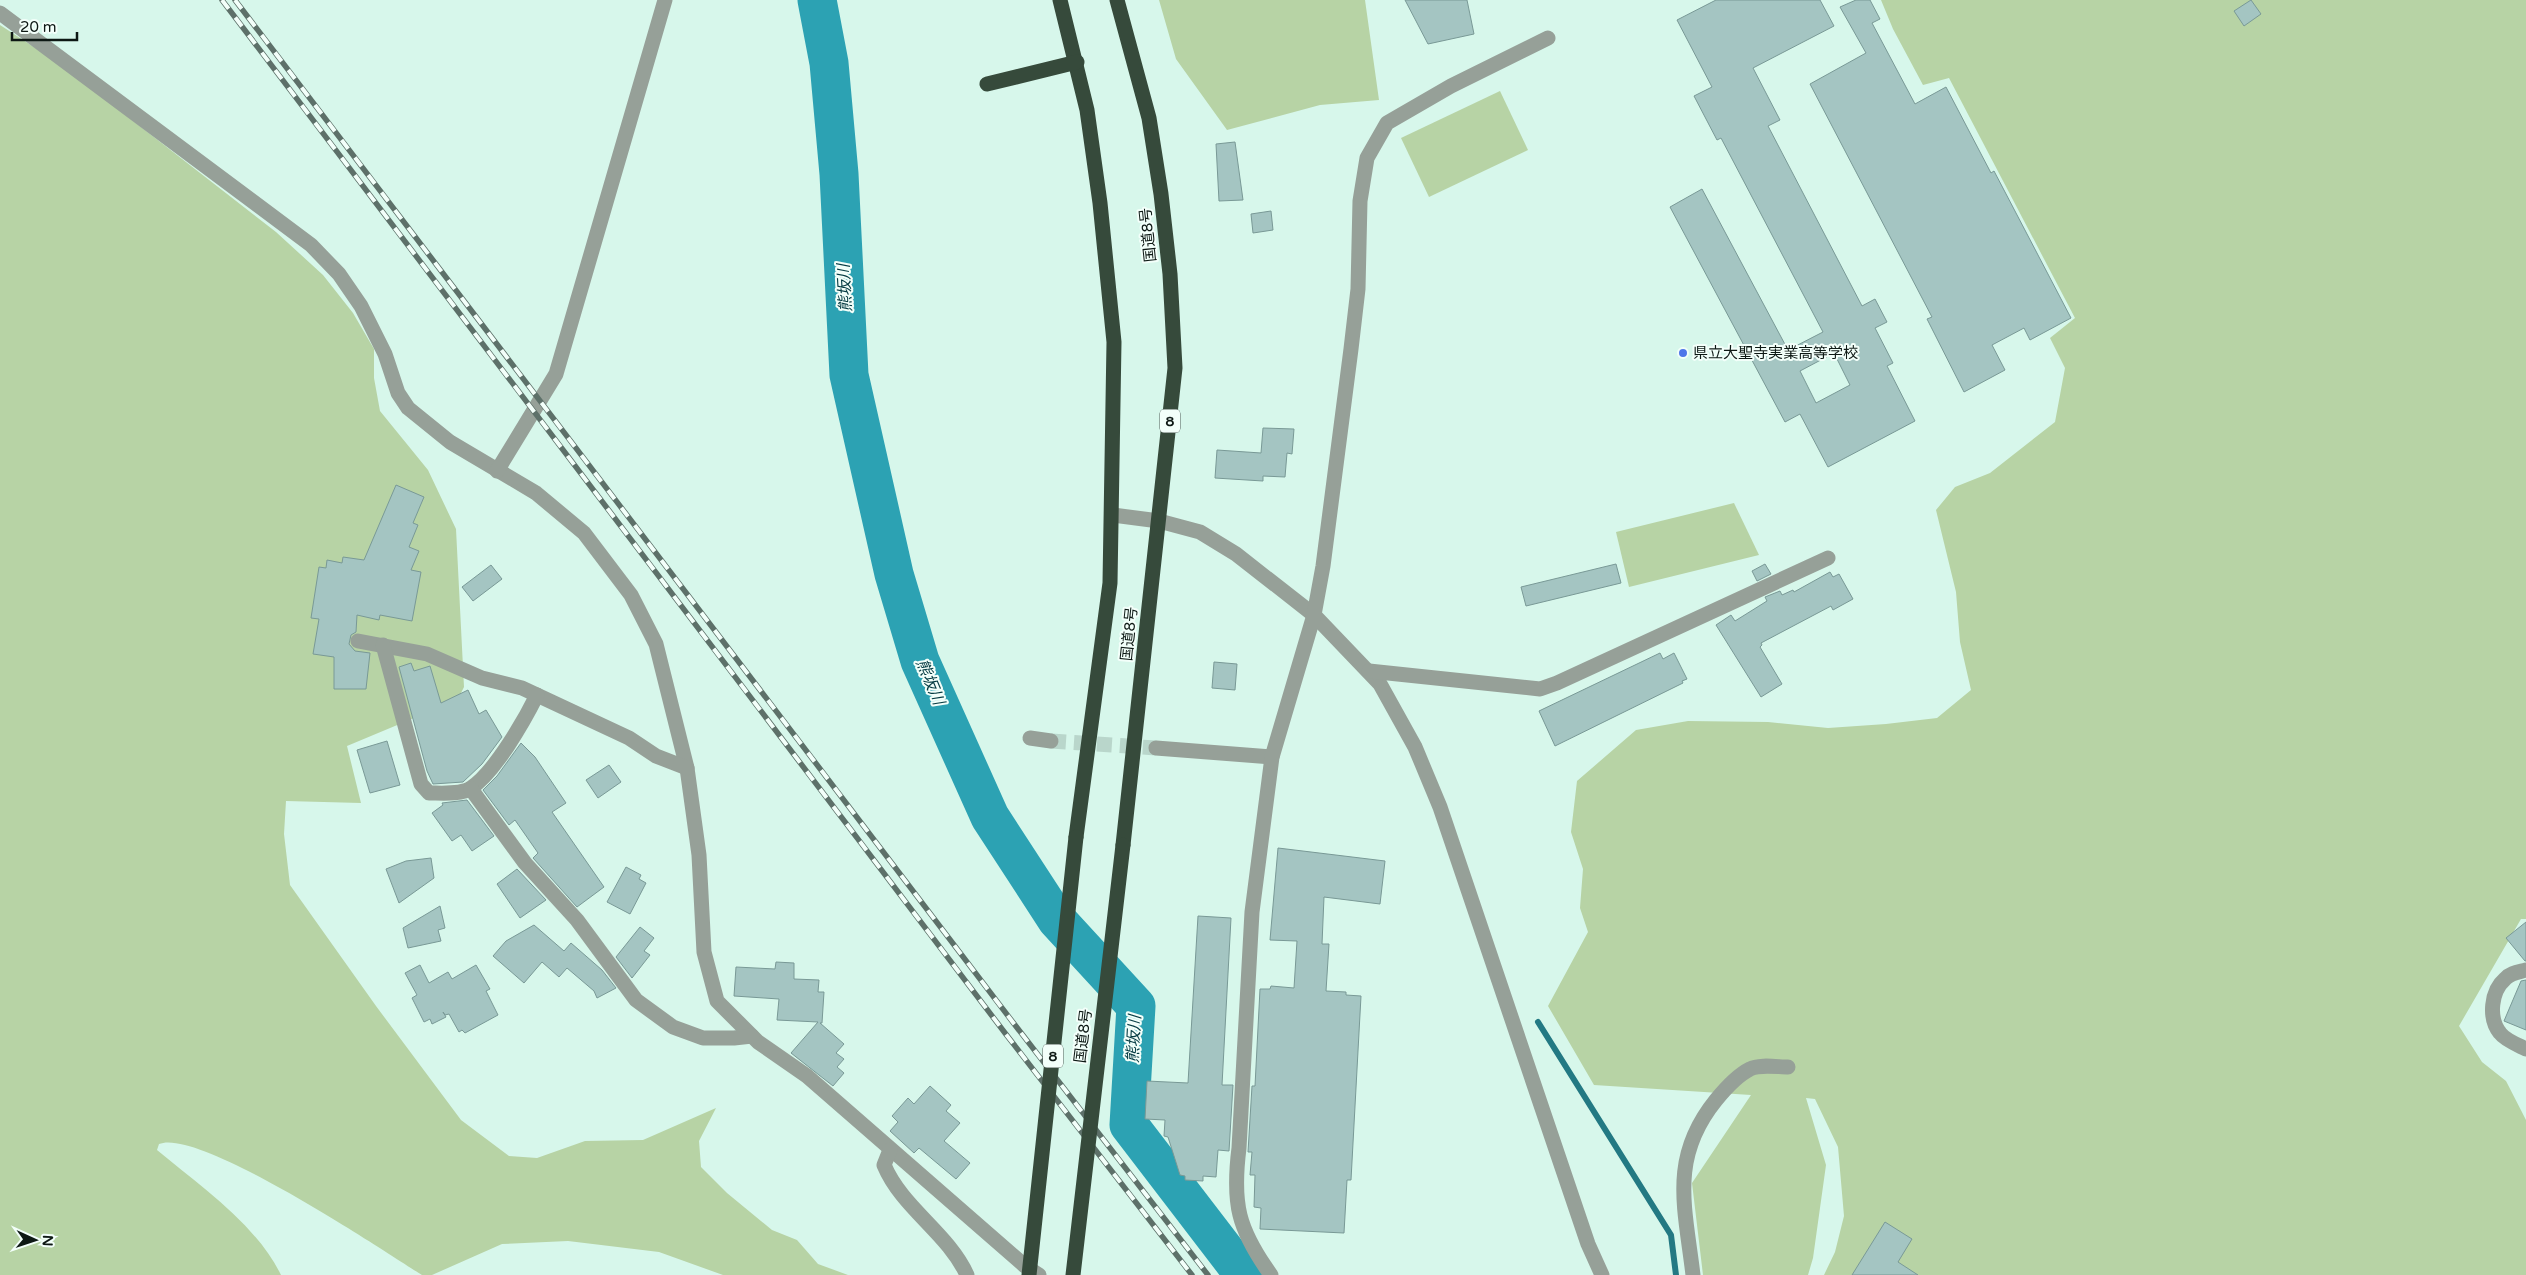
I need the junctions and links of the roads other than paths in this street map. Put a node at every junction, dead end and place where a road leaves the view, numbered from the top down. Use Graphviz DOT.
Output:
graph roads {
  1 [pos="665,0"];
  2 [pos="1060,0"];
  3 [pos="1117,0"];
  4 [pos="0,13"];
  5 [pos="1548,38"];
  6 [pos="1077,62"];
  7 [pos="987,84"];
  8 [pos="497,471"];
  9 [pos="1112,515"];
  10 [pos="1159,521"];
  11 [pos="1828,558"];
  12 [pos="1314,615"];
  13 [pos="358,641"];
  14 [pos="383,646"];
  15 [pos="1369,671"];
  16 [pos="537,696"];
  17 [pos="1030,738"];
  18 [pos="1051,741"];
  19 [pos="1156,748"];
  20 [pos="1272,757"];
  21 [pos="687,768"];
  22 [pos="471,789"];
  23 [pos="2526,970"];
  24 [pos="752,1036"];
  25 [pos="2526,1049"];
  26 [pos="1788,1067"];
  27 [pos="890,1150"];
  28 [pos="967,1275"];
  29 [pos="1029,1275"];
  30 [pos="1039,1275"];
  31 [pos="1073,1275"];
  32 [pos="1271,1275"];
  33 [pos="1602,1275"];
  34 [pos="1693,1275"];
  1 -- 8 [label="street"];
  2 -- 6 [label="highway, 国道8号 / 8"];
  3 -- 10 [label="highway, 国道8号 / 8"];
  4 -- 8 [label="street"];
  5 -- 12 [label="street"];
  6 -- 7 [label="highway"];
  6 -- 9 [label="highway, 国道8号 / 8"];
  8 -- 21 [label="street"];
  9 -- 10 [label="street"];
  9 -- 29 [label="highway, 国道8号 / 8, bridge"];
  10 -- 12 [label="street"];
  10 -- 31 [label="highway, 国道8号 / 8, bridge"];
  11 -- 15 [label="street"];
  12 -- 15 [label="street"];
  12 -- 20 [label="street"];
  13 -- 14 [label="street"];
  14 -- 16 [label="street"];
  14 -- 22 [label="street"];
  15 -- 33 [label="street"];
  16 -- 21 [label="street"];
  16 -- 22 [label="street"];
  17 -- 18 [label="street"];
  19 -- 20 [label="street"];
  20 -- 32 [label="street"];
  21 -- 24 [label="street"];
  22 -- 24 [label="street"];
  23 -- 25 [label="street"];
  24 -- 27 [label="street"];
  26 -- 34 [label="street"];
  27 -- 28 [label="street"];
  27 -- 30 [label="street"];
}
